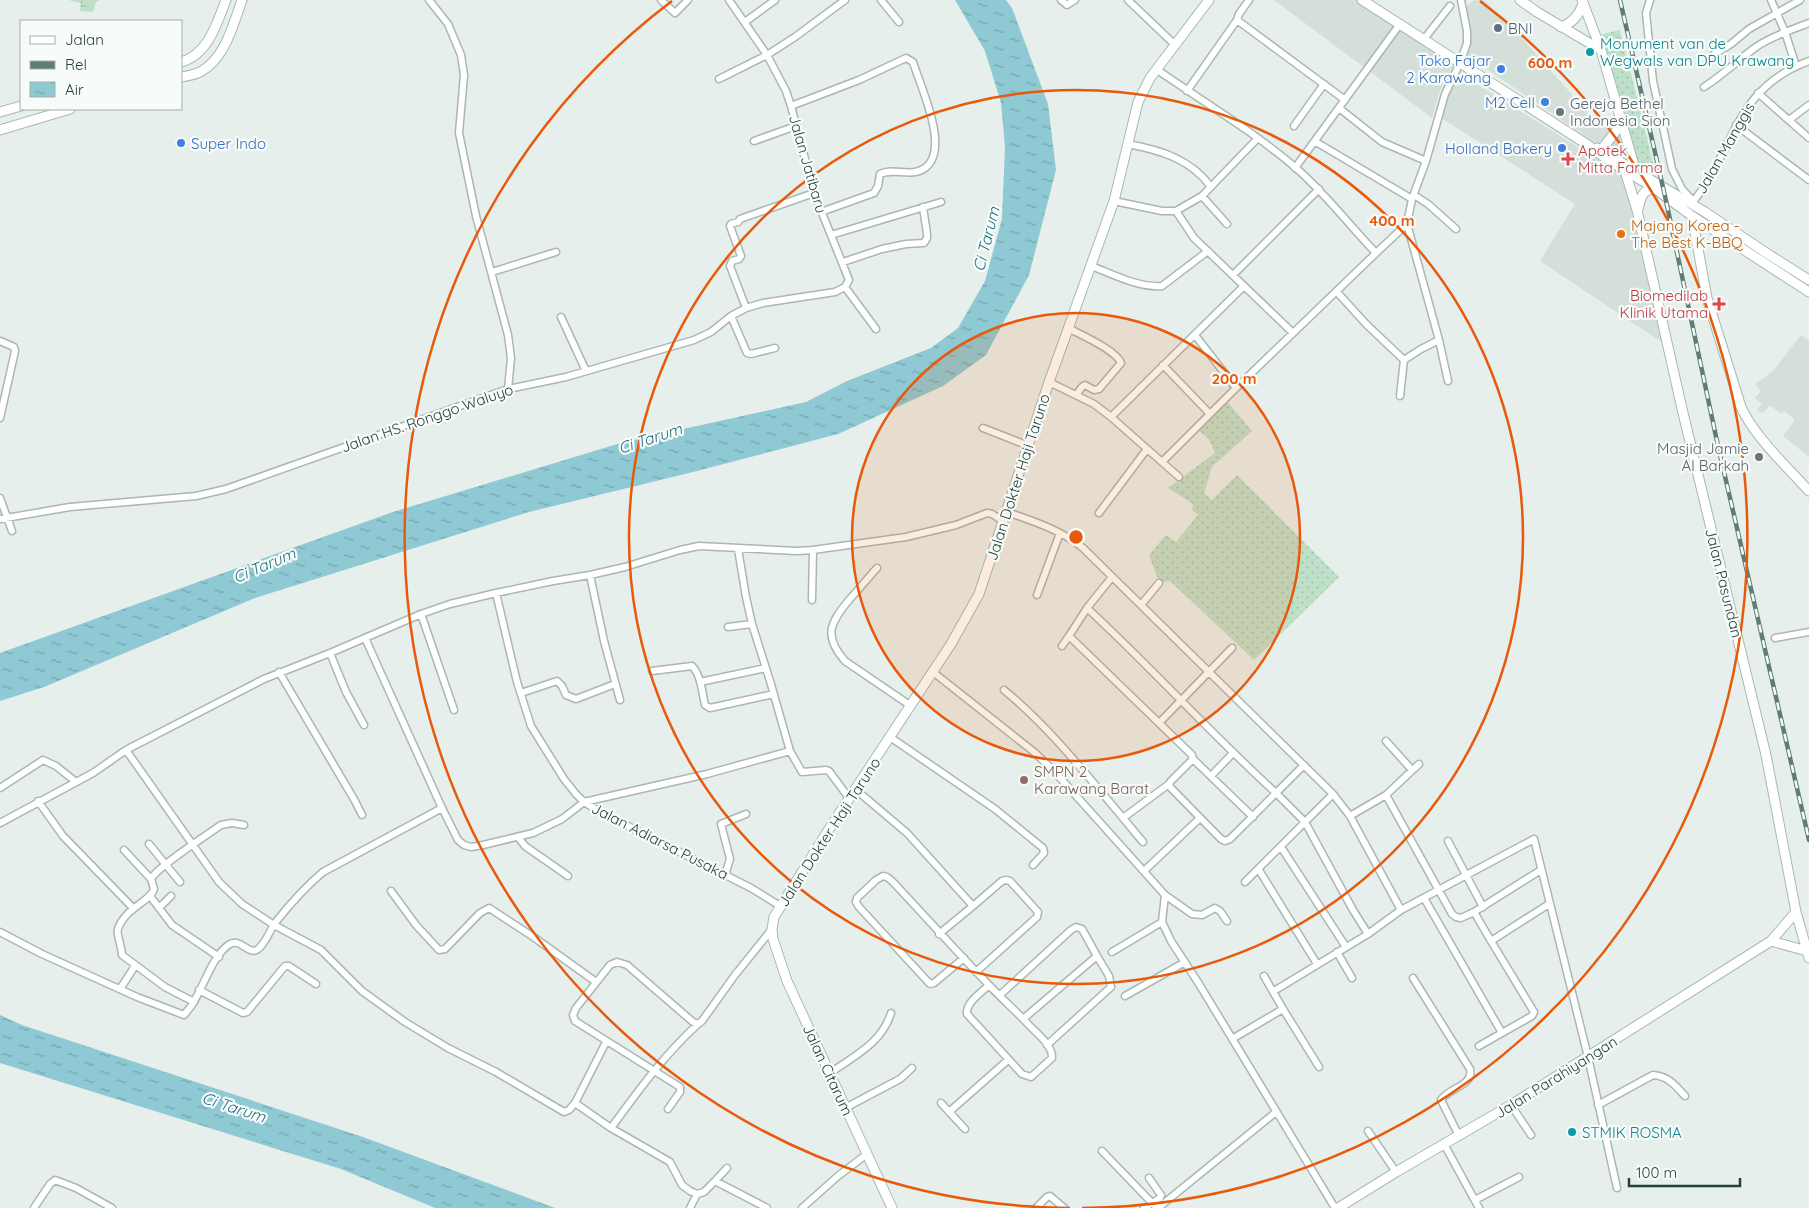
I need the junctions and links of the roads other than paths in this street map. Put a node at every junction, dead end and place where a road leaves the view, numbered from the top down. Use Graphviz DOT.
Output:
graph roads {
  1 [pos="226,0"];
  2 [pos="242,0"];
  3 [pos="429,0"];
  4 [pos="661,0"];
  5 [pos="688,0"];
  6 [pos="729,0"];
  7 [pos="775,0"];
  8 [pos="844,0"];
  9 [pos="881,0"];
  10 [pos="1061,0"];
  11 [pos="1075,0"];
  12 [pos="1128,0"];
  13 [pos="1209,0"];
  14 [pos="1248,0"];
  15 [pos="1362,0"];
  16 [pos="1461,0"];
  17 [pos="1520,0"];
  18 [pos="1650,0"];
  19 [pos="1771,0"];
  20 [pos="1800,0"];
  21 [pos="1583,2"];
  22 [pos="1450,6"];
  23 [pos="1777,13"];
  24 [pos="1237,20"];
  25 [pos="745,22"];
  26 [pos="899,22"];
  27 [pos="1809,23"];
  28 [pos="1400,24"];
  29 [pos="1561,27"];
  30 [pos="1785,32"];
  31 [pos="1424,39"];
  32 [pos="1174,44"];
  33 [pos="1601,50"];
  34 [pos="767,55"];
  35 [pos="1713,55"];
  36 [pos="1456,60"];
  37 [pos="1809,61"];
  38 [pos="182,62"];
  39 [pos="1796,66"];
  40 [pos="1156,69"];
  41 [pos="182,77"];
  42 [pos="719,79"];
  43 [pos="1324,84"];
  44 [pos="1704,87"];
  45 [pos="1187,91"];
  46 [pos="1758,93"];
  47 [pos="1345,100"];
  48 [pos="1809,105"];
  49 [pos="20,106"];
  50 [pos="791,106"];
  51 [pos="1339,108"];
  52 [pos="67,110"];
  53 [pos="0,112"];
  54 [pos="1789,120"];
  55 [pos="1621,121"];
  56 [pos="1736,125"];
  57 [pos="796,126"];
  58 [pos="1294,126"];
  59 [pos="0,130"];
  60 [pos="1809,138"];
  61 [pos="1257,139"];
  62 [pos="754,141"];
  63 [pos="1316,142"];
  64 [pos="1128,144"];
  65 [pos="1588,145"];
  66 [pos="1602,150"];
  67 [pos="1426,161"];
  68 [pos="1295,168"];
  69 [pos="1635,169"];
  70 [pos="1625,171"];
  71 [pos="1809,180"];
  72 [pos="1211,187"];
  73 [pos="1654,188"];
  74 [pos="1319,189"];
  75 [pos="814,193"];
  76 [pos="1202,196"];
  77 [pos="1413,197"];
  78 [pos="1114,201"];
  79 [pos="941,202"];
  80 [pos="1693,203"];
  81 [pos="923,207"];
  82 [pos="1638,210"];
  83 [pos="1176,211"];
  84 [pos="821,212"];
  85 [pos="1692,216"];
  86 [pos="1227,224"];
  87 [pos="1407,224"];
  88 [pos="1456,229"];
  89 [pos="831,235"];
  90 [pos="1208,251"];
  91 [pos="556,252"];
  92 [pos="1376,253"];
  93 [pos="843,262"];
  94 [pos="1091,266"];
  95 [pos="492,272"];
  96 [pos="1233,275"];
  97 [pos="1809,280"];
  98 [pos="1244,286"];
  99 [pos="845,287"];
  100 [pos="1337,292"];
  101 [pos="1809,292"];
  102 [pos="746,308"];
  103 [pos="731,316"];
  104 [pos="561,317"];
  105 [pos="1068,328"];
  106 [pos="876,329"];
  107 [pos="1294,333"];
  108 [pos="1195,335"];
  109 [pos="1439,340"];
  110 [pos="0,341"];
  111 [pos="775,348"];
  112 [pos="1404,360"];
  113 [pos="1164,365"];
  114 [pos="586,371"];
  115 [pos="1448,381"];
  116 [pos="1049,382"];
  117 [pos="508,388"];
  118 [pos="1236,388"];
  119 [pos="1076,395"];
  120 [pos="1400,396"];
  121 [pos="1,409"];
  122 [pos="1210,414"];
  123 [pos="1111,417"];
  124 [pos="0,418"];
  125 [pos="983,428"];
  126 [pos="1029,446"];
  127 [pos="1147,449"];
  128 [pos="1162,462"];
  129 [pos="1179,477"];
  130 [pos="1809,491"];
  131 [pos="0,498"];
  132 [pos="1099,513"];
  133 [pos="1005,517"];
  134 [pos="3,518"];
  135 [pos="12,531"];
  136 [pos="1060,533"];
  137 [pos="738,549"];
  138 [pos="813,550"];
  139 [pos="878,568"];
  140 [pos="590,575"];
  141 [pos="1112,578"];
  142 [pos="1159,584"];
  143 [pos="496,593"];
  144 [pos="1038,595"];
  145 [pos="812,600"];
  146 [pos="1141,605"];
  147 [pos="1087,608"];
  148 [pos="421,614"];
  149 [pos="752,624"];
  150 [pos="728,627"];
  151 [pos="1809,632"];
  152 [pos="1069,636"];
  153 [pos="365,638"];
  154 [pos="1775,638"];
  155 [pos="1062,646"];
  156 [pos="1232,648"];
  157 [pos="330,653"];
  158 [pos="766,668"];
  159 [pos="652,671"];
  160 [pos="279,672"];
  161 [pos="933,672"];
  162 [pos="1208,672"];
  163 [pos="700,682"];
  164 [pos="615,684"];
  165 [pos="1004,690"];
  166 [pos="521,694"];
  167 [pos="774,694"];
  168 [pos="620,700"];
  169 [pos="1180,700"];
  170 [pos="911,706"];
  171 [pos="454,710"];
  172 [pos="1160,722"];
  173 [pos="364,725"];
  174 [pos="890,737"];
  175 [pos="1386,741"];
  176 [pos="126,750"];
  177 [pos="790,751"];
  178 [pos="1233,753"];
  179 [pos="1193,759"];
  180 [pos="1419,764"];
  181 [pos="1304,765"];
  182 [pos="1412,770"];
  183 [pos="1211,776"];
  184 [pos="76,782"];
  185 [pos="1169,784"];
  186 [pos="0,788"];
  187 [pos="856,789"];
  188 [pos="1276,794"];
  189 [pos="1332,794"];
  190 [pos="1386,795"];
  191 [pos="849,798"];
  192 [pos="38,801"];
  193 [pos="584,802"];
  194 [pos="442,808"];
  195 [pos="746,814"];
  196 [pos="362,815"];
  197 [pos="1350,816"];
  198 [pos="1252,817"];
  199 [pos="1123,818"];
  200 [pos="1200,818"];
  201 [pos="1305,822"];
  202 [pos="0,823"];
  203 [pos="244,825"];
  204 [pos="518,838"];
  205 [pos="1448,841"];
  206 [pos="1143,842"];
  207 [pos="149,844"];
  208 [pos="193,844"];
  209 [pos="1281,847"];
  210 [pos="124,850"];
  211 [pos="165,865"];
  212 [pos="1033,865"];
  213 [pos="1259,870"];
  214 [pos="1541,870"];
  215 [pos="1144,871"];
  216 [pos="725,875"];
  217 [pos="1466,875"];
  218 [pos="568,876"];
  219 [pos="151,880"];
  220 [pos="180,882"];
  221 [pos="1245,882"];
  222 [pos="1439,890"];
  223 [pos="391,891"];
  224 [pos="1165,895"];
  225 [pos="150,896"];
  226 [pos="171,896"];
  227 [pos="1424,898"];
  228 [pos="1549,904"];
  229 [pos="780,906"];
  230 [pos="973,906"];
  231 [pos="160,907"];
  232 [pos="1483,907"];
  233 [pos="133,908"];
  234 [pos="1401,910"];
  235 [pos="1474,912"];
  236 [pos="1796,912"];
  237 [pos="1227,921"];
  238 [pos="1162,922"];
  239 [pos="274,925"];
  240 [pos="772,929"];
  241 [pos="0,932"];
  242 [pos="939,934"];
  243 [pos="1368,934"];
  244 [pos="1491,941"];
  245 [pos="1771,941"];
  246 [pos="1346,947"];
  247 [pos="1112,952"];
  248 [pos="1337,952"];
  249 [pos="1808,954"];
  250 [pos="1097,956"];
  251 [pos="219,957"];
  252 [pos="964,958"];
  253 [pos="1185,962"];
  254 [pos="1317,964"];
  255 [pos="135,966"];
  256 [pos="976,972"];
  257 [pos="1264,976"];
  258 [pos="1352,978"];
  259 [pos="1413,978"];
  260 [pos="596,982"];
  261 [pos="316,984"];
  262 [pos="989,985"];
  263 [pos="120,989"];
  264 [pos="199,990"];
  265 [pos="1274,991"];
  266 [pos="1000,995"];
  267 [pos="1126,996"];
  268 [pos="194,1002"];
  269 [pos="1283,1008"];
  270 [pos="892,1013"];
  271 [pos="1023,1019"];
  272 [pos="698,1024"];
  273 [pos="1502,1032"];
  274 [pos="1232,1039"];
  275 [pos="606,1042"];
  276 [pos="1047,1045"];
  277 [pos="1479,1046"];
  278 [pos="1588,1057"];
  279 [pos="1008,1060"];
  280 [pos="1319,1067"];
  281 [pos="912,1068"];
  282 [pos="653,1071"];
  283 [pos="830,1073"];
  284 [pos="1684,1096"];
  285 [pos="575,1102"];
  286 [pos="940,1103"];
  287 [pos="1511,1105"];
  288 [pos="1598,1105"];
  289 [pos="847,1107"];
  290 [pos="668,1109"];
  291 [pos="949,1112"];
  292 [pos="1276,1112"];
  293 [pos="611,1128"];
  294 [pos="965,1129"];
  295 [pos="1368,1131"];
  296 [pos="1531,1135"];
  297 [pos="1460,1136"];
  298 [pos="1444,1144"];
  299 [pos="1102,1151"];
  300 [pos="867,1154"];
  301 [pos="727,1168"];
  302 [pos="1396,1172"];
  303 [pos="1519,1177"];
  304 [pos="1149,1178"];
  305 [pos="715,1181"];
  306 [pos="1617,1188"];
  307 [pos="697,1194"];
  308 [pos="1475,1200"];
  309 [pos="1151,1202"];
  310 [pos="34,1208"];
  311 [pos="112,1208"];
  312 [pos="690,1208"];
  313 [pos="768,1208"];
  314 [pos="802,1208"];
  315 [pos="892,1208"];
  316 [pos="1036,1208"];
  317 [pos="1064,1208"];
  318 [pos="1144,1208"];
  319 [pos="1158,1208"];
  320 [pos="1337,1208"];
  321 [pos="1479,1208"];
  1 -- 38 [label="street"];
  2 -- 41 [label="street"];
  3 -- 95 [label="street"];
  4 -- 5 [label="street"];
  6 -- 25 [label="street, Jalan Jatibaru"];
  7 -- 25 [label="street"];
  8 -- 34 [label="street"];
  9 -- 26 [label="street"];
  10 -- 11 [label="street"];
  12 -- 32 [label="street"];
  13 -- 32 [label="street, Jalan Dokter Haji Taruno"];
  14 -- 24 [label="street"];
  15 -- 28 [label="street"];
  16 -- 36 [label="street"];
  17 -- 29 [label="street"];
  18 -- 80 [label="street"];
  19 -- 23 [label="street"];
  20 -- 23 [label="street"];
  21 -- 29 [label="street"];
  21 -- 33 [label="street"];
  22 -- 31 [label="street"];
  23 -- 30 [label="street"];
  23 -- 35 [label="street"];
  24 -- 43 [label="street"];
  24 -- 45 [label="street"];
  25 -- 34 [label="street, Jalan Jatibaru"];
  27 -- 30 [label="street"];
  28 -- 31 [label="street"];
  28 -- 47 [label="street"];
  29 -- 33 [label="street"];
  30 -- 39 [label="street"];
  30 -- 44 [label="street"];
  31 -- 36 [label="street"];
  32 -- 40 [label="street, Jalan Dokter Haji Taruno"];
  33 -- 55 [label="street"];
  34 -- 42 [label="street"];
  34 -- 50 [label="street, Jalan Jatibaru"];
  36 -- 65 [label="street"];
  36 -- 67 [label="street"];
  37 -- 39 [label="street, Jalan Manggis"];
  39 -- 46 [label="street, Jalan Manggis"];
  40 -- 45 [label="street"];
  40 -- 64 [label="street, Jalan Dokter Haji Taruno"];
  43 -- 47 [label="street"];
  43 -- 58 [label="street"];
  45 -- 61 [label="street"];
  46 -- 54 [label="street"];
  46 -- 56 [label="street, Jalan Manggis"];
  47 -- 51 [label="street"];
  48 -- 54 [label="street"];
  49 -- 53 [label="street"];
  50 -- 57 [label="street, Jalan Jatibaru"];
  50 -- 84 [label="street"];
  51 -- 63 [label="street"];
  51 -- 67 [label="street"];
  52 -- 59 [label="street"];
  54 -- 60 [label="street"];
  55 -- 66 [label="street"];
  55 -- 69 [label="street"];
  56 -- 71 [label="street"];
  56 -- 80 [label="street, Jalan Manggis"];
  57 -- 62 [label="street"];
  57 -- 75 [label="street, Jalan Jatibaru"];
  61 -- 68 [label="street"];
  61 -- 72 [label="street"];
  63 -- 68 [label="street"];
  63 -- 77 [label="street"];
  64 -- 72 [label="street"];
  64 -- 78 [label="street, Jalan Dokter Haji Taruno"];
  65 -- 66 [label="street"];
  65 -- 70 [label="street"];
  66 -- 69 [label="street"];
  67 -- 77 [label="street"];
  68 -- 74 [label="street"];
  69 -- 80 [label="street"];
  70 -- 73 [label="street"];
  70 -- 82 [label="street, Jalan Pasundan"];
  72 -- 76 [label="street"];
  73 -- 82 [label="street"];
  73 -- 85 [label="street"];
  74 -- 92 [label="street"];
  74 -- 96 [label="street"];
  75 -- 84 [label="street, Jalan Jatibaru"];
  75 -- 102 [label="street"];
  76 -- 83 [label="street"];
  76 -- 86 [label="street"];
  77 -- 87 [label="street"];
  77 -- 88 [label="street"];
  78 -- 83 [label="street"];
  78 -- 94 [label="street, Jalan Dokter Haji Taruno"];
  79 -- 81 [label="street"];
  80 -- 97 [label="street"];
  81 -- 89 [label="street"];
  81 -- 93 [label="street"];
  82 -- 236 [label="street, Jalan Pasundan"];
  83 -- 90 [label="street"];
  84 -- 89 [label="street, Jalan Jatibaru"];
  85 -- 101 [label="street"];
  85 -- 130 [label="street"];
  87 -- 92 [label="street"];
  87 -- 109 [label="street"];
  89 -- 93 [label="street, Jalan Jatibaru"];
  90 -- 94 [label="street"];
  90 -- 96 [label="street"];
  91 -- 95 [label="street"];
  92 -- 100 [label="street"];
  93 -- 99 [label="street, Jalan Jatibaru"];
  94 -- 105 [label="street, Jalan Dokter Haji Taruno"];
  95 -- 117 [label="street"];
  96 -- 98 [label="street"];
  98 -- 107 [label="street"];
  98 -- 108 [label="street"];
  99 -- 102 [label="street, Jalan HS. Ronggo Waluyo"];
  99 -- 106 [label="street"];
  100 -- 107 [label="street"];
  100 -- 112 [label="street"];
  102 -- 103 [label="street, Jalan HS. Ronggo Waluyo"];
  103 -- 111 [label="street"];
  103 -- 114 [label="street, Jalan HS. Ronggo Waluyo"];
  104 -- 114 [label="street"];
  105 -- 116 [label="street, Jalan Dokter Haji Taruno"];
  105 -- 119 [label="street"];
  107 -- 118 [label="street"];
  108 -- 113 [label="street"];
  108 -- 118 [label="street"];
  109 -- 112 [label="street"];
  109 -- 115 [label="street"];
  110 -- 121 [label="street"];
  112 -- 120 [label="street"];
  113 -- 122 [label="street"];
  113 -- 123 [label="street"];
  114 -- 117 [label="street, Jalan HS. Ronggo Waluyo"];
  116 -- 119 [label="street"];
  116 -- 126 [label="street, Jalan Dokter Haji Taruno"];
  117 -- 134 [label="street, Jalan HS. Ronggo Waluyo"];
  118 -- 122 [label="street"];
  119 -- 123 [label="street"];
  121 -- 124 [label="street"];
  122 -- 128 [label="street"];
  123 -- 127 [label="street"];
  125 -- 126 [label="street"];
  126 -- 133 [label="street, Jalan Dokter Haji Taruno"];
  127 -- 128 [label="street"];
  127 -- 132 [label="street"];
  128 -- 129 [label="street"];
  131 -- 134 [label="street"];
  133 -- 136 [label="street"];
  133 -- 138 [label="street"];
  133 -- 161 [label="street, Jalan Dokter Haji Taruno"];
  134 -- 135 [label="street"];
  136 -- 141 [label="street"];
  136 -- 144 [label="street"];
  137 -- 138 [label="street"];
  137 -- 140 [label="street"];
  137 -- 149 [label="street"];
  138 -- 145 [label="street"];
  139 -- 170 [label="street"];
  140 -- 143 [label="street"];
  140 -- 164 [label="street"];
  141 -- 146 [label="street"];
  141 -- 147 [label="street"];
  142 -- 146 [label="street"];
  143 -- 148 [label="street"];
  143 -- 166 [label="street, Jalan Adiarsa Pusaka"];
  146 -- 162 [label="street"];
  147 -- 152 [label="street"];
  147 -- 169 [label="street"];
  148 -- 153 [label="street"];
  148 -- 171 [label="street"];
  149 -- 150 [label="street"];
  149 -- 158 [label="street"];
  151 -- 154 [label="street"];
  152 -- 155 [label="street"];
  152 -- 172 [label="street"];
  153 -- 157 [label="street"];
  153 -- 194 [label="street"];
  156 -- 162 [label="street"];
  157 -- 160 [label="street"];
  157 -- 173 [label="street"];
  158 -- 163 [label="street"];
  158 -- 167 [label="street"];
  159 -- 163 [label="street"];
  160 -- 176 [label="street"];
  160 -- 196 [label="street"];
  161 -- 170 [label="street, Jalan Dokter Haji Taruno"];
  161 -- 215 [label="street"];
  162 -- 169 [label="street"];
  162 -- 181 [label="street"];
  163 -- 167 [label="street"];
  164 -- 166 [label="street"];
  164 -- 168 [label="street"];
  165 -- 199 [label="street"];
  166 -- 193 [label="street, Jalan Adiarsa Pusaka"];
  167 -- 177 [label="street"];
  169 -- 172 [label="street"];
  169 -- 178 [label="street"];
  170 -- 174 [label="street, Jalan Dokter Haji Taruno"];
  172 -- 179 [label="street"];
  174 -- 187 [label="street, Jalan Dokter Haji Taruno"];
  174 -- 212 [label="street"];
  175 -- 182 [label="street"];
  176 -- 184 [label="street"];
  176 -- 208 [label="street"];
  177 -- 191 [label="street"];
  177 -- 193 [label="street"];
  178 -- 183 [label="street"];
  178 -- 188 [label="street"];
  179 -- 183 [label="street"];
  179 -- 185 [label="street"];
  180 -- 182 [label="street"];
  181 -- 188 [label="street"];
  181 -- 189 [label="street"];
  182 -- 190 [label="street"];
  183 -- 198 [label="street"];
  184 -- 186 [label="street"];
  184 -- 192 [label="street"];
  185 -- 199 [label="street"];
  185 -- 200 [label="street"];
  187 -- 191 [label="street, Jalan Dokter Haji Taruno"];
  187 -- 230 [label="street"];
  188 -- 198 [label="street"];
  188 -- 201 [label="street"];
  189 -- 197 [label="street"];
  189 -- 201 [label="street"];
  190 -- 197 [label="street"];
  190 -- 222 [label="street"];
  191 -- 229 [label="street, Jalan Dokter Haji Taruno"];
  192 -- 202 [label="street"];
  192 -- 233 [label="street"];
  193 -- 204 [label="street"];
  193 -- 216 [label="street, Jalan Adiarsa Pusaka"];
  194 -- 204 [label="street"];
  194 -- 239 [label="street"];
  195 -- 216 [label="street"];
  197 -- 234 [label="street"];
  198 -- 200 [label="street"];
  199 -- 206 [label="street"];
  200 -- 215 [label="street"];
  201 -- 209 [label="street"];
  201 -- 243 [label="street"];
  203 -- 208 [label="street"];
  204 -- 218 [label="street"];
  205 -- 217 [label="street"];
  207 -- 211 [label="street"];
  208 -- 211 [label="street"];
  208 -- 239 [label="street"];
  209 -- 213 [label="street"];
  209 -- 246 [label="street"];
  210 -- 219 [label="street"];
  211 -- 219 [label="street"];
  211 -- 220 [label="street"];
  213 -- 221 [label="street"];
  213 -- 254 [label="street"];
  214 -- 217 [label="street"];
  214 -- 228 [label="street"];
  214 -- 232 [label="street"];
  215 -- 224 [label="street"];
  216 -- 229 [label="street, Jalan Adiarsa Pusaka"];
  217 -- 222 [label="street"];
  217 -- 232 [label="street"];
  219 -- 225 [label="street"];
  222 -- 227 [label="street"];
  222 -- 235 [label="street"];
  223 -- 260 [label="street"];
  224 -- 237 [label="street"];
  224 -- 238 [label="street"];
  225 -- 231 [label="street"];
  225 -- 233 [label="street"];
  226 -- 231 [label="street"];
  227 -- 234 [label="street"];
  227 -- 273 [label="street"];
  228 -- 244 [label="street"];
  228 -- 278 [label="street"];
  229 -- 240 [label="street, Jalan Dokter Haji Taruno"];
  230 -- 242 [label="street"];
  230 -- 256 [label="street"];
  231 -- 251 [label="street"];
  232 -- 235 [label="street"];
  233 -- 255 [label="street"];
  234 -- 243 [label="street"];
  235 -- 244 [label="street"];
  236 -- 245 [label="street, Jalan Parahiyangan"];
  236 -- 249 [label="street, Jalan Pasundan"];
  238 -- 247 [label="street"];
  238 -- 253 [label="street"];
  239 -- 251 [label="street"];
  239 -- 285 [label="street"];
  240 -- 272 [label="street"];
  240 -- 283 [label="street, Jalan Citarum"];
  241 -- 263 [label="street"];
  242 -- 252 [label="street"];
  242 -- 252 [label="street"];
  243 -- 246 [label="street"];
  244 -- 273 [label="street"];
  245 -- 249 [label="street"];
  245 -- 278 [label="street, Jalan Parahiyangan"];
  246 -- 248 [label="street"];
  248 -- 254 [label="street"];
  248 -- 258 [label="street"];
  250 -- 266 [label="street"];
  250 -- 271 [label="street"];
  250 -- 276 [label="street"];
  251 -- 264 [label="street"];
  252 -- 256 [label="street"];
  253 -- 267 [label="street"];
  253 -- 274 [label="street"];
  254 -- 265 [label="street"];
  255 -- 263 [label="street"];
  255 -- 268 [label="street"];
  256 -- 262 [label="street"];
  257 -- 265 [label="street"];
  259 -- 297 [label="street"];
  260 -- 272 [label="street"];
  260 -- 275 [label="street"];
  261 -- 264 [label="street"];
  262 -- 266 [label="street"];
  262 -- 279 [label="street"];
  263 -- 268 [label="street"];
  264 -- 268 [label="street"];
  265 -- 269 [label="street"];
  266 -- 271 [label="street"];
  269 -- 274 [label="street"];
  269 -- 280 [label="street"];
  270 -- 283 [label="street"];
  271 -- 276 [label="street"];
  272 -- 282 [label="street"];
  273 -- 277 [label="street"];
  274 -- 292 [label="street"];
  275 -- 282 [label="street"];
  275 -- 285 [label="street"];
  276 -- 279 [label="street"];
  278 -- 287 [label="street, Jalan Parahiyangan"];
  278 -- 288 [label="street"];
  279 -- 291 [label="street"];
  281 -- 289 [label="street"];
  282 -- 290 [label="street"];
  282 -- 293 [label="street"];
  283 -- 289 [label="street, Jalan Citarum"];
  284 -- 288 [label="street"];
  285 -- 293 [label="street"];
  286 -- 291 [label="street"];
  287 -- 296 [label="street"];
  287 -- 297 [label="street, Jalan Parahiyangan"];
  288 -- 306 [label="street"];
  289 -- 300 [label="street, Jalan Citarum"];
  291 -- 294 [label="street"];
  292 -- 319 [label="street"];
  292 -- 320 [label="street"];
  293 -- 307 [label="street"];
  295 -- 302 [label="street"];
  297 -- 298 [label="street, Jalan Parahiyangan"];
  298 -- 302 [label="street, Jalan Parahiyangan"];
  298 -- 308 [label="street"];
  299 -- 309 [label="street"];
  300 -- 314 [label="street"];
  300 -- 315 [label="street, Jalan Citarum"];
  301 -- 305 [label="street"];
  302 -- 320 [label="street, Jalan Parahiyangan"];
  303 -- 308 [label="street"];
  304 -- 309 [label="street"];
  305 -- 307 [label="street"];
  305 -- 313 [label="street"];
  307 -- 312 [label="street"];
  308 -- 321 [label="street"];
  309 -- 318 [label="street"];
  309 -- 319 [label="street"];
  310 -- 311 [label="street"];
  316 -- 317 [label="street"];
}
